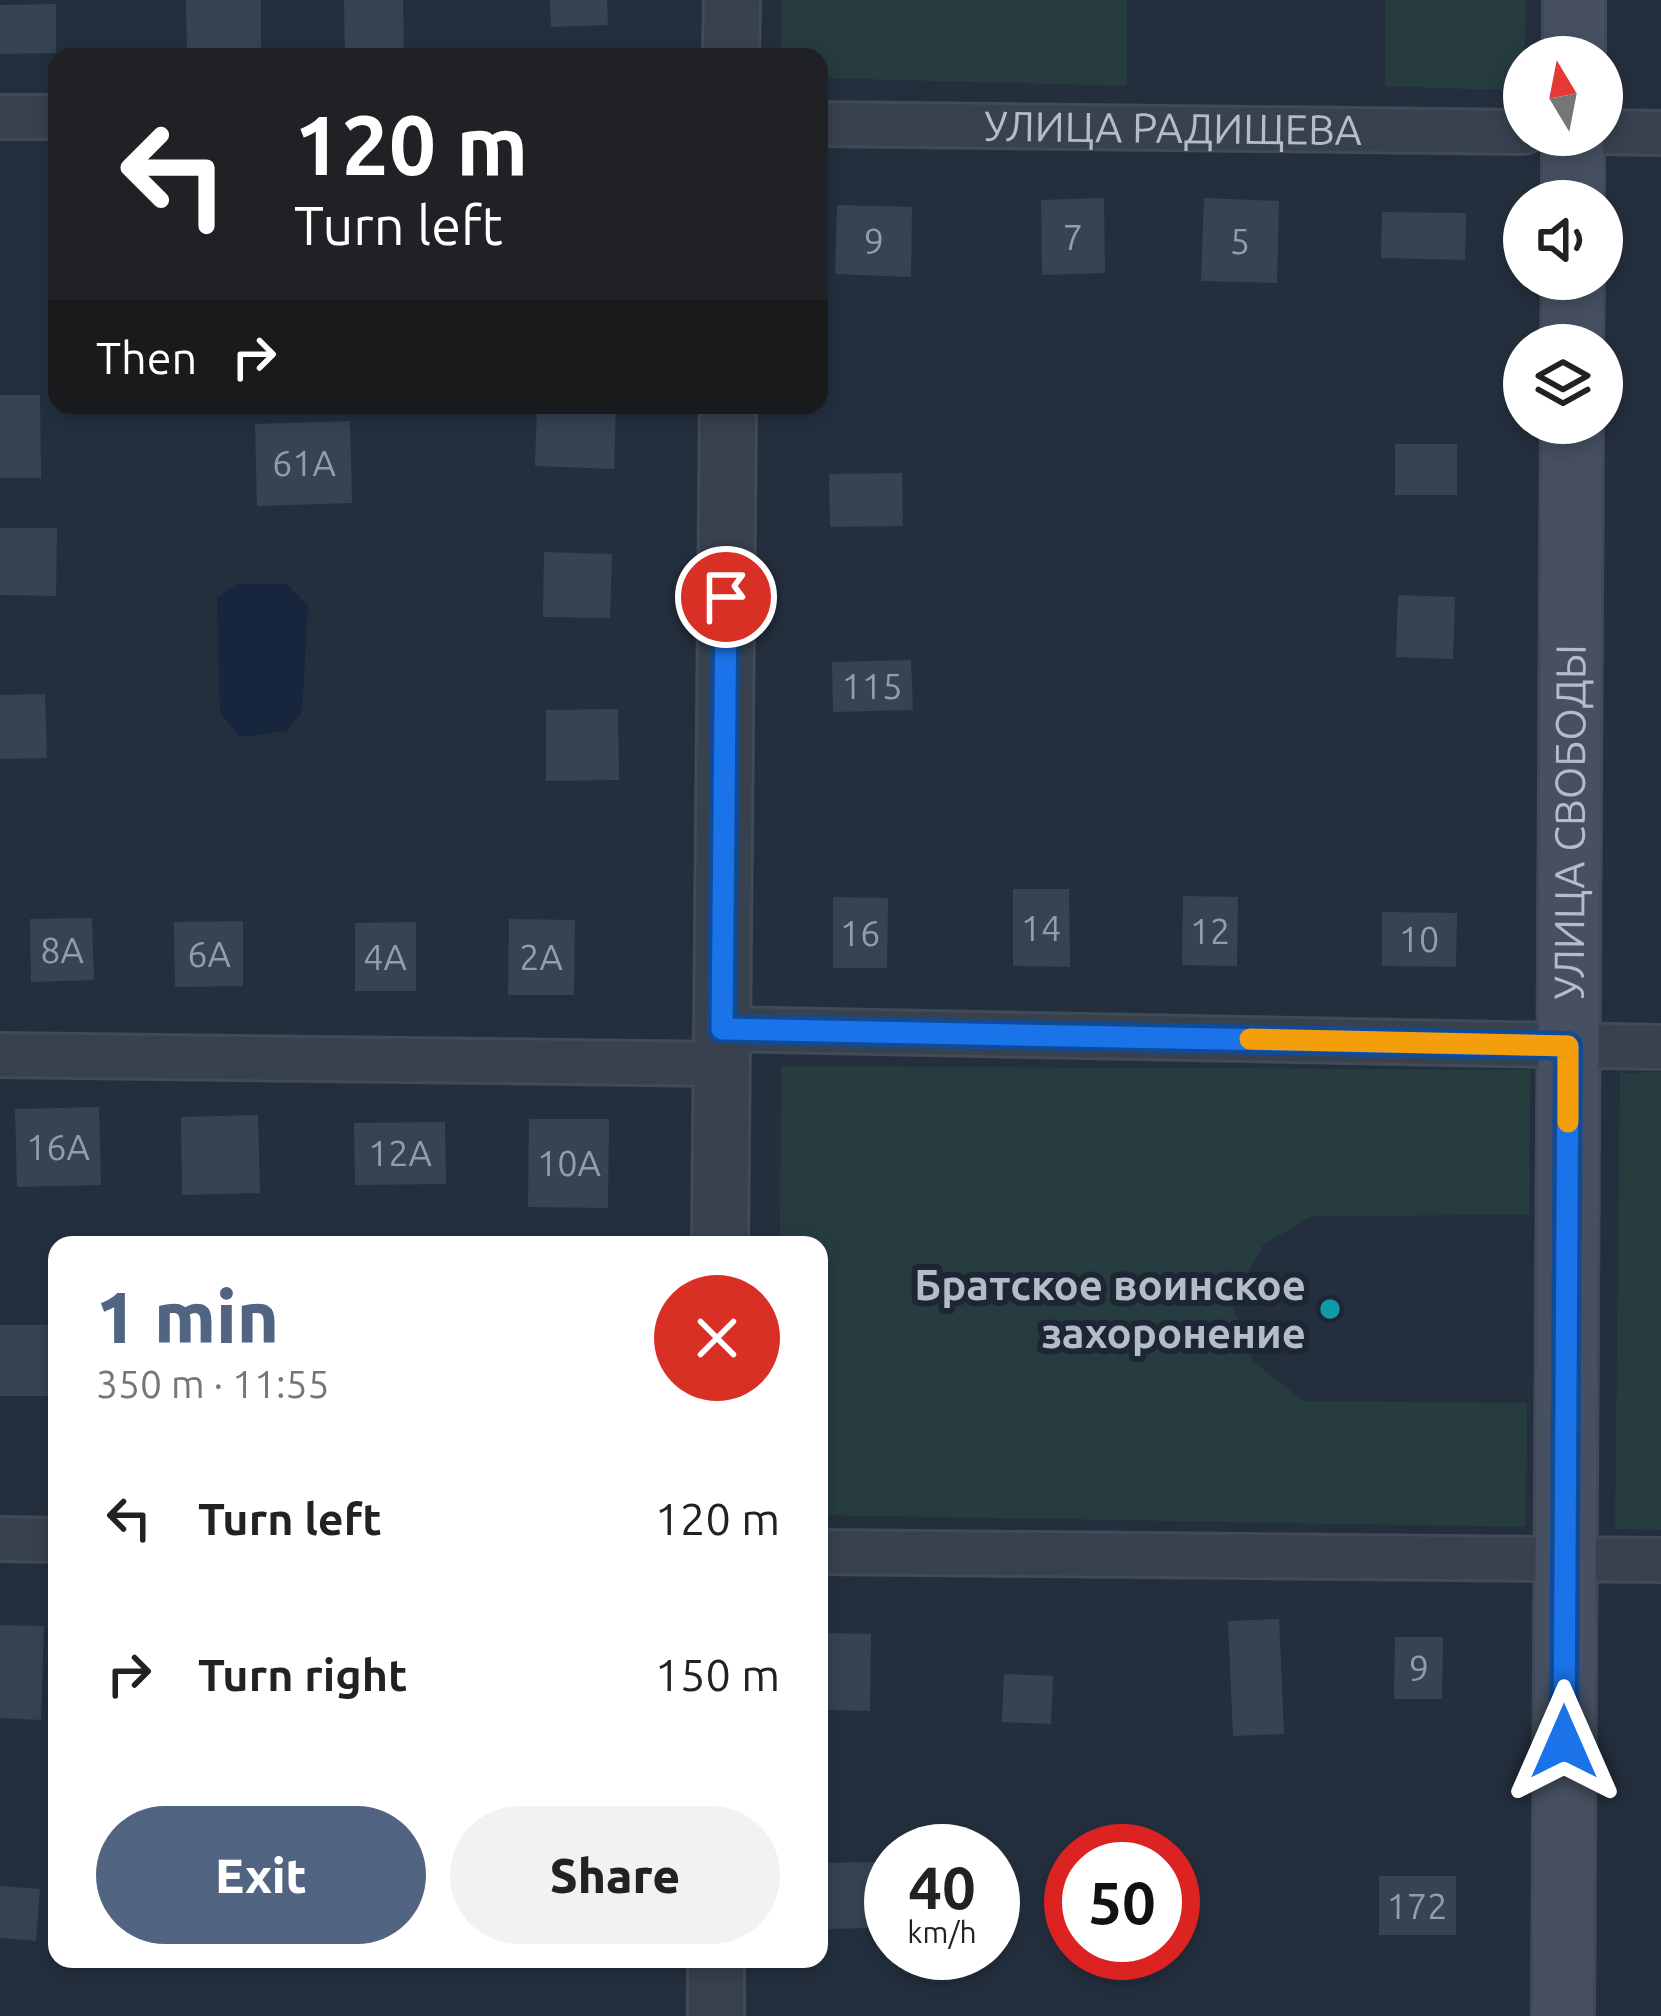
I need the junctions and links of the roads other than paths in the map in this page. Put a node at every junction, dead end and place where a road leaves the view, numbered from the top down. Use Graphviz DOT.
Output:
graph roads {
  1 [pos="732,0"];
  2 [pos="1574,0"];
  3 [pos="1574,36"];
  4 [pos="731,48"];
  5 [pos="0,117"];
  6 [pos="48,117"];
  7 [pos="828,124"];
  8 [pos="1503,132"];
  9 [pos="1623,133"];
  10 [pos="1661,133"];
  11 [pos="728,414"];
  12 [pos="1572,444"];
  13 [pos="722,1046"];
  14 [pos="1568,1046"];
  15 [pos="1661,1047"];
  16 [pos="0,1054"];
  17 [pos="720,1236"];
  18 [pos="0,1539"];
  19 [pos="48,1540"];
  20 [pos="828,1552"];
  21 [pos="1565,1559"];
  22 [pos="1661,1560"];
  23 [pos="716,1968"];
  24 [pos="716,2016"];
  25 [pos="1562,2016"];
  1 -- 4 [label="street"];
  2 -- 3 [label="main road"];
  5 -- 6 [label="street"];
  7 -- 8 [label="street, УЛИЦА РАДИЩЕВА"];
  9 -- 10 [label="street"];
  11 -- 13 [label="street"];
  12 -- 14 [label="main road, УЛИЦА СВОБОДЫ"];
  13 -- 14 [label="street"];
  13 -- 16 [label="street"];
  13 -- 17 [label="street"];
  14 -- 15 [label="street"];
  14 -- 21 [label="main road, УЛИЦА СВОБОДЫ"];
  18 -- 19 [label="street"];
  20 -- 21 [label="street"];
  21 -- 22 [label="street"];
  21 -- 25 [label="main road, УЛИЦА СВОБОДЫ"];
  23 -- 24 [label="street"];
}
